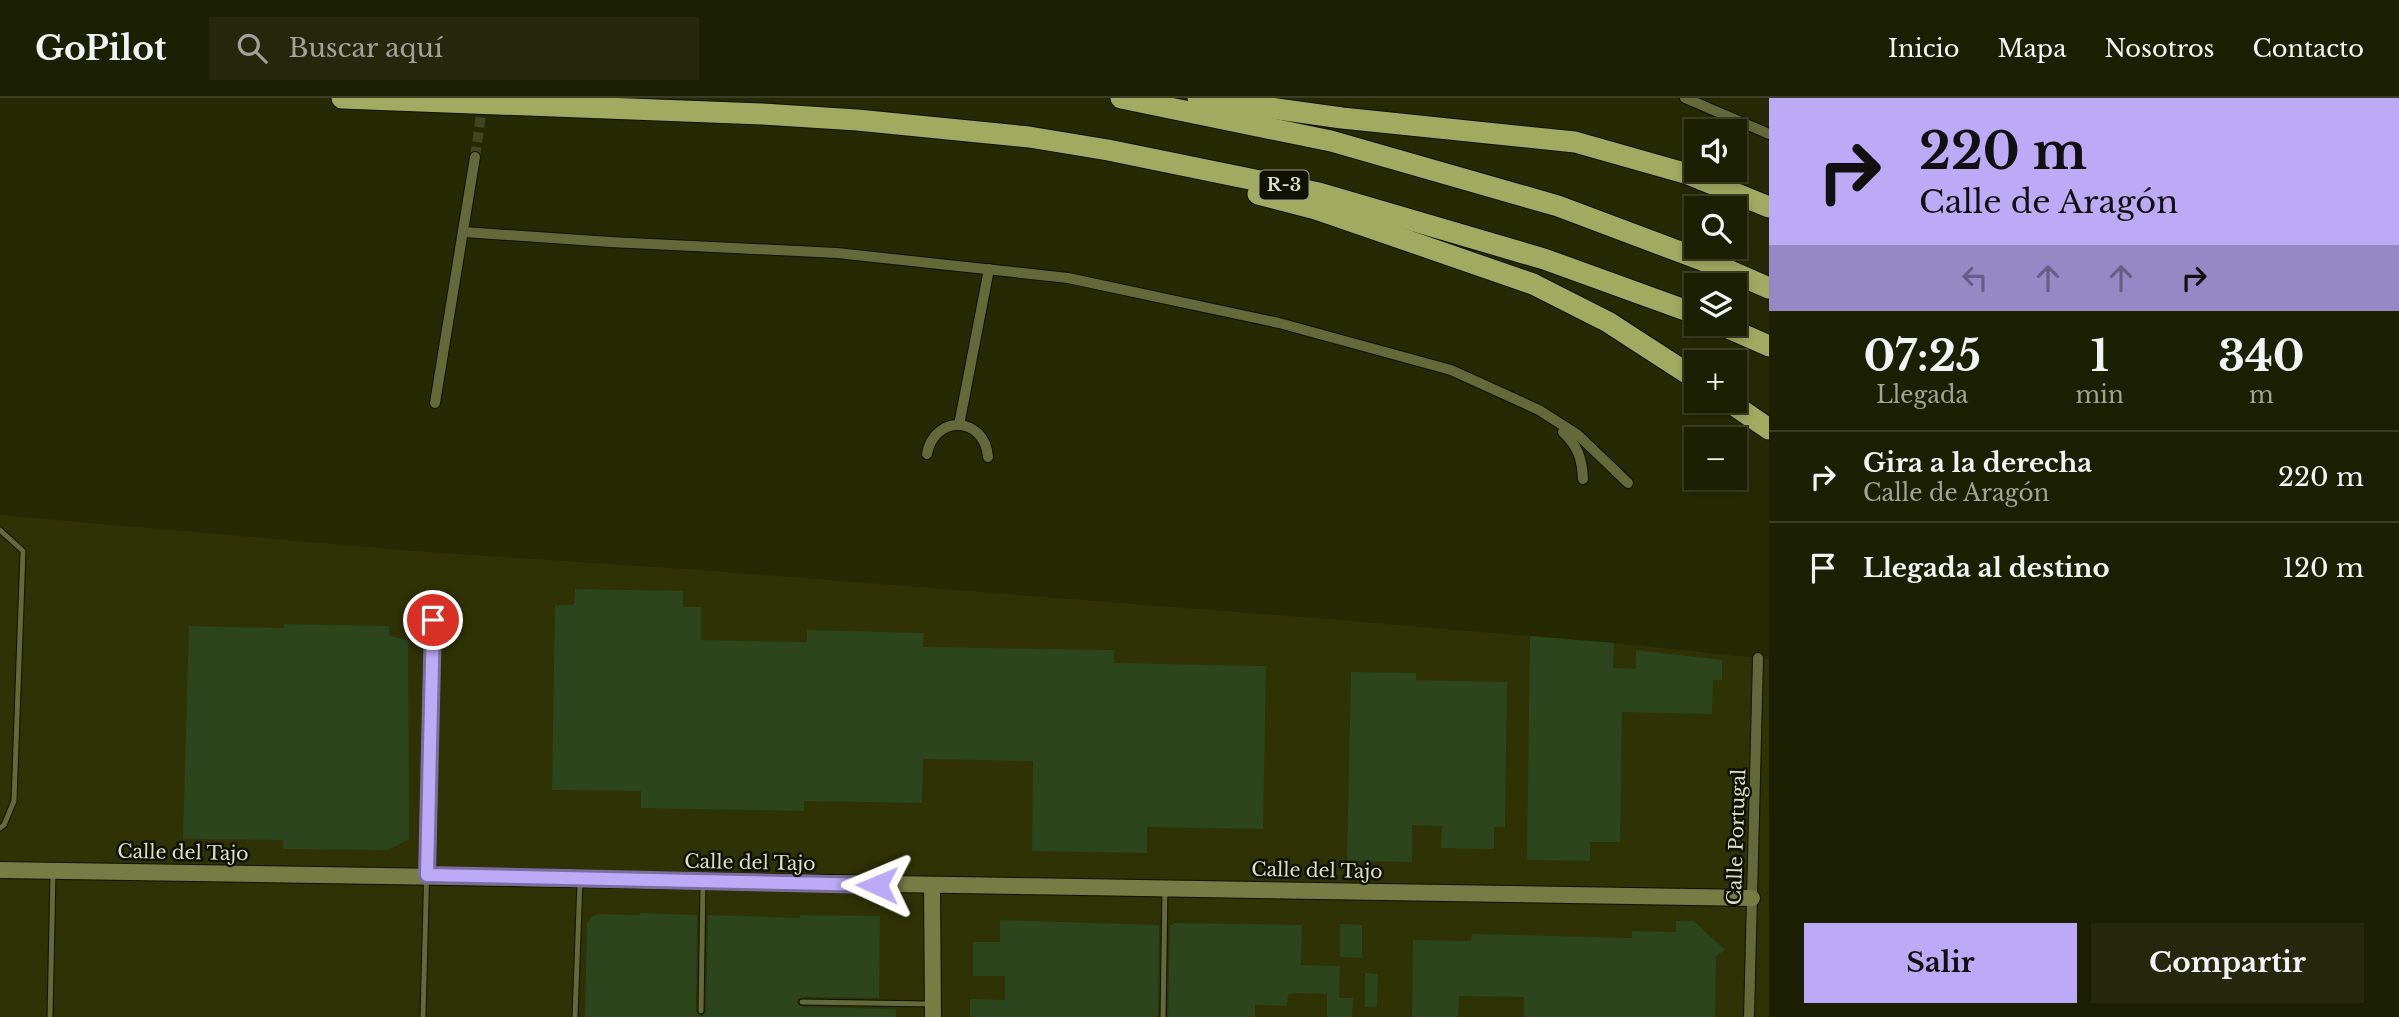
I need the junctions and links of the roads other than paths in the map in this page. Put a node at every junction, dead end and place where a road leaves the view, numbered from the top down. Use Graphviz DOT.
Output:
graph roads {
  1 [pos="342,98"];
  2 [pos="1121,98"];
  3 [pos="1198,98"];
  4 [pos="1685,98"];
  5 [pos="857,120"];
  6 [pos="1769,134"];
  7 [pos="475,157"];
  8 [pos="1769,207"];
  9 [pos="464,232"];
  10 [pos="989,269"];
  11 [pos="1769,288"];
  12 [pos="1684,310"];
  13 [pos="1746,336"];
  14 [pos="1769,346"];
  15 [pos="1684,371"];
  16 [pos="435,403"];
  17 [pos="1539,411"];
  18 [pos="1746,413"];
  19 [pos="959,425"];
  20 [pos="1769,429"];
  21 [pos="927,454"];
  22 [pos="988,457"];
  23 [pos="1583,479"];
  24 [pos="1628,483"];
  25 [pos="0,530"];
  26 [pos="434,593"];
  27 [pos="1758,658"];
  28 [pos="0,828"];
  29 [pos="0,870"];
  30 [pos="53,871"];
  31 [pos="427,875"];
  32 [pos="580,877"];
  33 [pos="703,882"];
  34 [pos="932,886"];
  35 [pos="1165,889"];
  36 [pos="1752,898"];
  37 [pos="802,1002"];
  38 [pos="701,1011"];
  39 [pos="933,1011"];
  40 [pos="50,1017"];
  41 [pos="424,1017"];
  42 [pos="575,1017"];
  43 [pos="1163,1017"];
  44 [pos="1749,1017"];
  1 -- 5 [label="highway, R-3"];
  2 -- 11 [label="highway"];
  3 -- 8 [label="highway"];
  4 -- 6 [label="street"];
  5 -- 12 [label="highway, R-3"];
  5 -- 15 [label="highway"];
  7 -- 9 [label="street"];
  9 -- 10 [label="street"];
  9 -- 16 [label="street"];
  10 -- 17 [label="street"];
  10 -- 19 [label="street"];
  13 -- 14 [label="highway"];
  17 -- 23 [label="street"];
  17 -- 24 [label="street"];
  18 -- 20 [label="highway"];
  19 -- 21 [label="street"];
  19 -- 22 [label="street"];
  25 -- 28 [label="lane"];
  26 -- 31 [label="lane"];
  27 -- 36 [label="street, Calle Portugal"];
  29 -- 30 [label="street, Calle del Tajo"];
  30 -- 31 [label="street, Calle del Tajo"];
  30 -- 40 [label="lane"];
  31 -- 32 [label="street, Calle del Tajo"];
  31 -- 41 [label="lane"];
  32 -- 33 [label="street, Calle del Tajo"];
  32 -- 42 [label="lane"];
  33 -- 34 [label="street, Calle del Tajo"];
  33 -- 38 [label="lane"];
  34 -- 35 [label="street, Calle del Tajo"];
  34 -- 39 [label="street"];
  35 -- 36 [label="street, Calle del Tajo"];
  35 -- 43 [label="lane"];
  36 -- 44 [label="street, Calle Portugal"];
  37 -- 39 [label="lane"];
}
